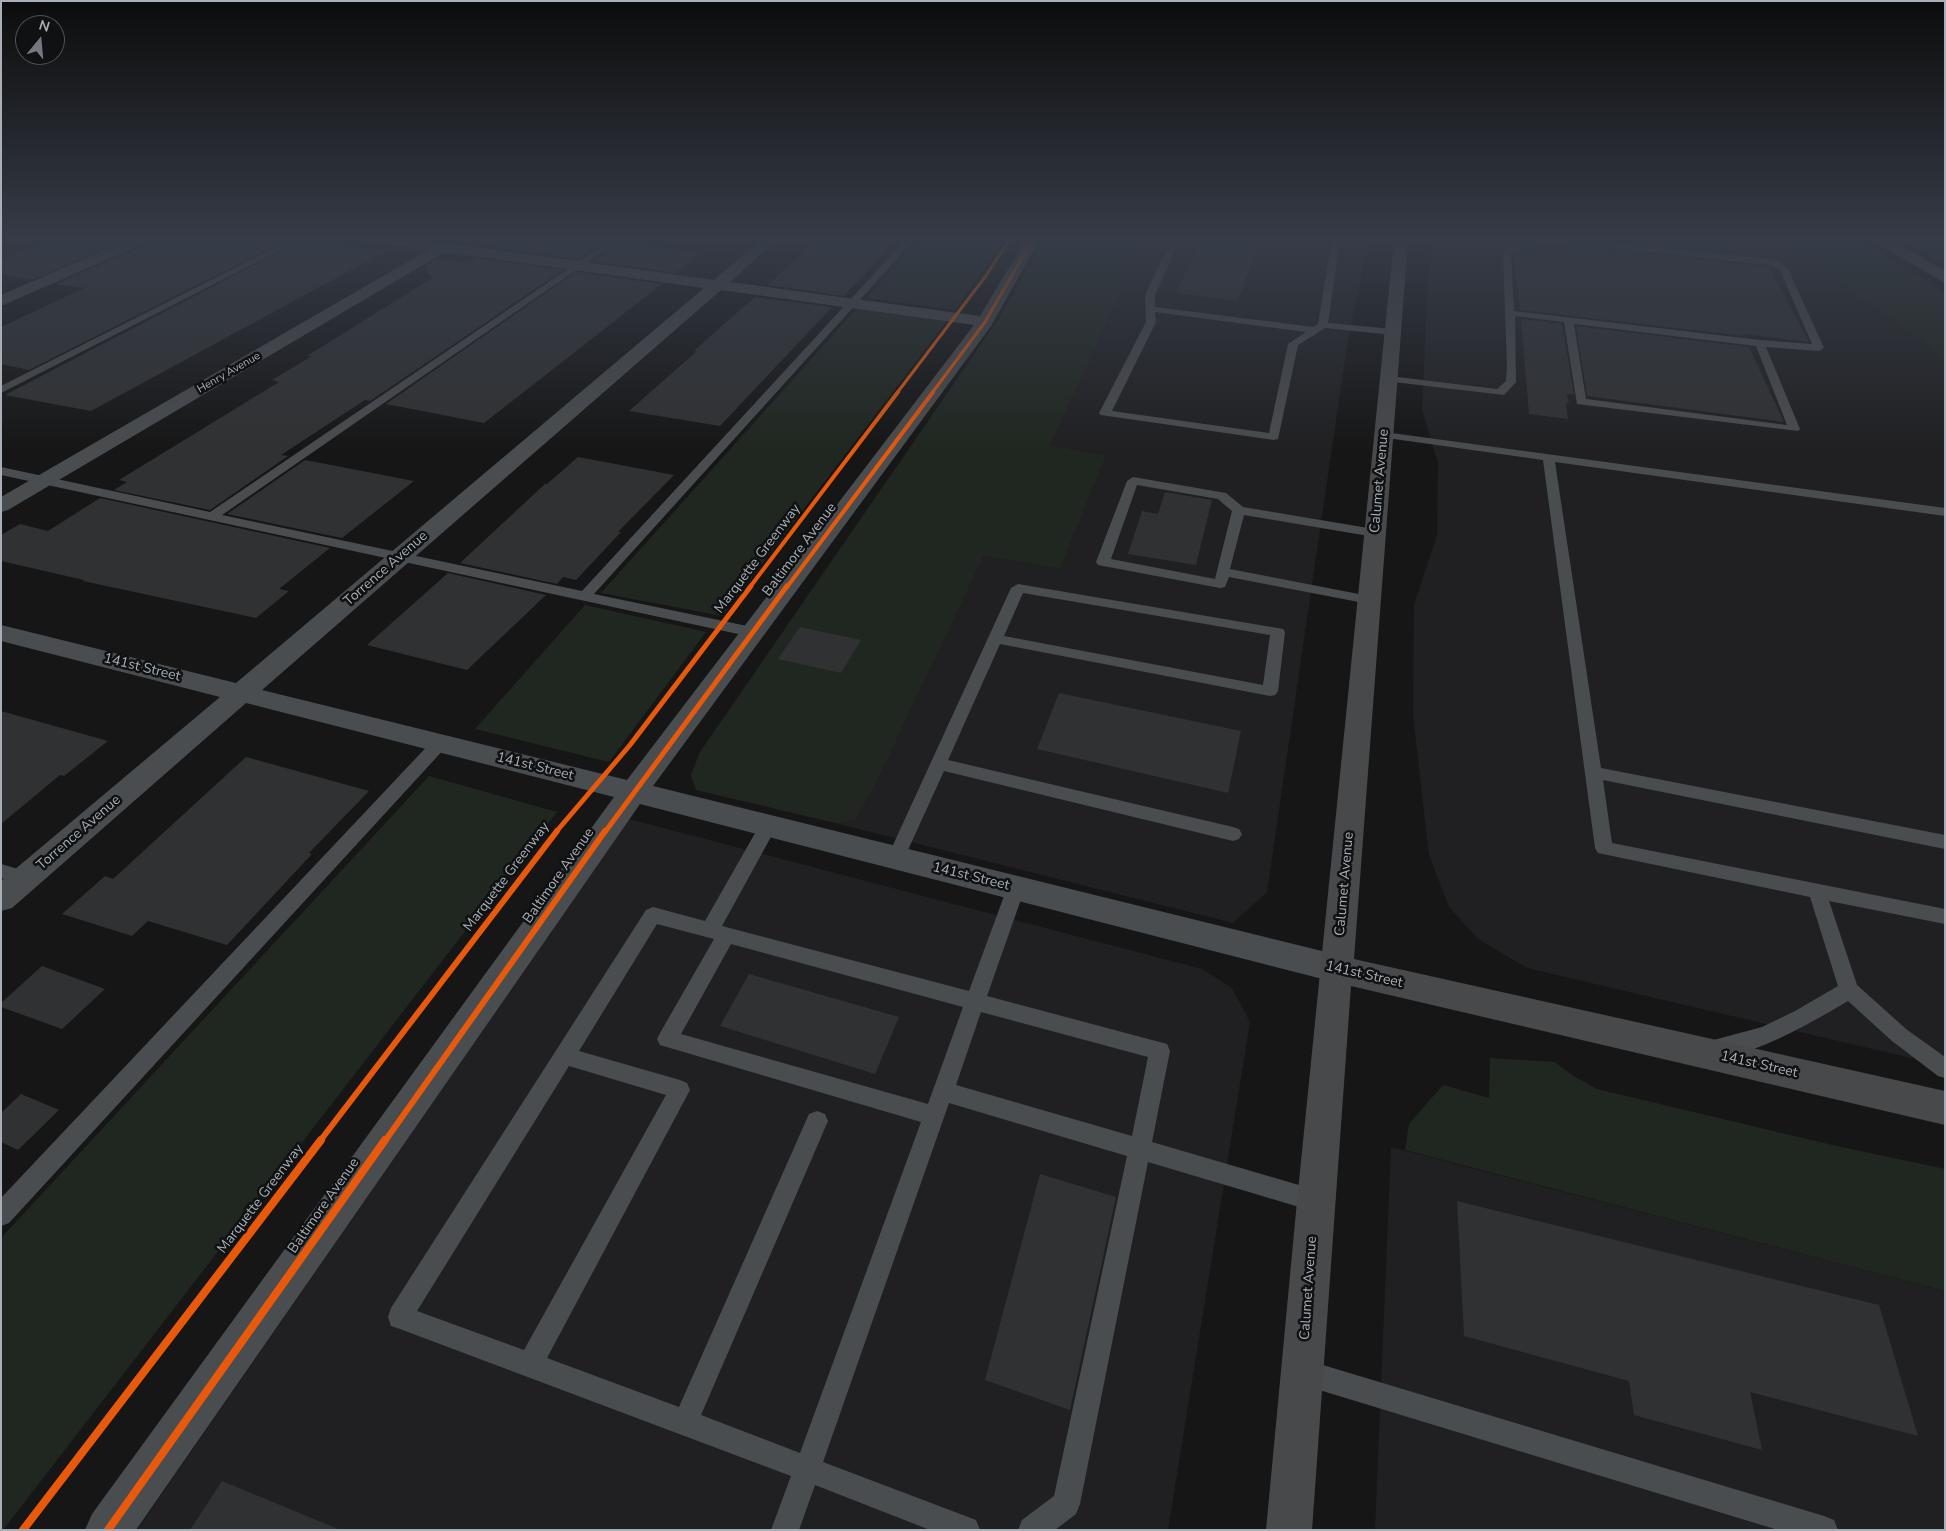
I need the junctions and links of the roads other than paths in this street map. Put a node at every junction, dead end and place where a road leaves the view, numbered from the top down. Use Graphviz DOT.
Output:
graph roads {
  1 [pos="157,310"];
  2 [pos="335,310"];
  3 [pos="514,310"];
  4 [pos="688,310"];
  5 [pos="846,310"];
  6 [pos="900,310"];
  7 [pos="992,310"];
  8 [pos="1151,310"];
  9 [pos="1164,310"];
  10 [pos="1322,310"];
  11 [pos="1396,310"];
  12 [pos="1802,310"];
  13 [pos="1510,313"];
  14 [pos="1569,320"];
  15 [pos="985,322"];
  16 [pos="1319,328"];
  17 [pos="1394,332"];
  18 [pos="1760,343"];
  19 [pos="1389,379"];
  20 [pos="1,390"];
  21 [pos="1384,436"];
  22 [pos="1549,458"];
  23 [pos="1,471"];
  24 [pos="46,480"];
  25 [pos="1,506"];
  26 [pos="1239,510"];
  27 [pos="1945,512"];
  28 [pos="212,516"];
  29 [pos="1375,533"];
  30 [pos="401,557"];
  31 [pos="1223,572"];
  32 [pos="585,596"];
  33 [pos="1369,600"];
  34 [pos="752,632"];
  35 [pos="1,633"];
  36 [pos="996,639"];
  37 [pos="241,693"];
  38 [pos="440,743"];
  39 [pos="940,764"];
  40 [pos="1593,772"];
  41 [pos="633,792"];
  42 [pos="768,826"];
  43 [pos="1233,834"];
  44 [pos="1945,842"];
  45 [pos="896,858"];
  46 [pos="1,871"];
  47 [pos="26,878"];
  48 [pos="1016,888"];
  49 [pos="1817,891"];
  50 [pos="1,899"];
  51 [pos="1945,917"];
  52 [pos="718,932"];
  53 [pos="1338,969"];
  54 [pos="1849,990"];
  55 [pos="977,1002"];
  56 [pos="1696,1051"];
  57 [pos="566,1056"];
  58 [pos="1945,1069"];
  59 [pos="943,1091"];
  60 [pos="1945,1108"];
  61 [pos="934,1116"];
  62 [pos="817,1121"];
  63 [pos="1139,1149"];
  64 [pos="1316,1201"];
  65 [pos="1,1215"];
  66 [pos="530,1364"];
  67 [pos="1303,1372"];
  68 [pos="685,1422"];
  69 [pos="807,1470"];
  70 [pos="1798,1526"];
  71 [pos="108,1530"];
  72 [pos="785,1530"];
  73 [pos="966,1530"];
  74 [pos="1032,1530"];
  75 [pos="1289,1530"];
  76 [pos="1824,1530"];
  1 -- 20 [label="lane"];
  2 -- 24 [label="street, Henry Avenue"];
  3 -- 28 [label="lane"];
  4 -- 30 [label="street, Torrence Avenue"];
  5 -- 32 [label="lane"];
  6 -- 15 [label="street"];
  7 -- 15 [label="street, Baltimore Avenue"];
  8 -- 16 [label="lane"];
  9 -- 16 [label="lane"];
  10 -- 16 [label="lane"];
  11 -- 17 [label="main road, Calumet Avenue"];
  12 -- 18 [label="lane"];
  13 -- 14 [label="lane"];
  13 -- 19 [label="lane"];
  14 -- 18 [label="lane"];
  14 -- 18 [label="lane"];
  15 -- 34 [label="street, Baltimore Avenue"];
  16 -- 17 [label="lane"];
  17 -- 19 [label="main road, Calumet Avenue"];
  19 -- 21 [label="main road, Calumet Avenue"];
  21 -- 22 [label="lane"];
  21 -- 29 [label="main road, Calumet Avenue"];
  22 -- 27 [label="lane"];
  22 -- 40 [label="lane"];
  23 -- 24 [label="lane"];
  24 -- 25 [label="street, Henry Avenue"];
  24 -- 28 [label="lane"];
  26 -- 29 [label="lane"];
  26 -- 31 [label="lane"];
  26 -- 31 [label="lane"];
  28 -- 30 [label="lane"];
  29 -- 33 [label="main road, Calumet Avenue"];
  30 -- 32 [label="lane"];
  30 -- 37 [label="street, Torrence Avenue"];
  31 -- 33 [label="lane"];
  32 -- 34 [label="lane"];
  33 -- 53 [label="main road, Calumet Avenue"];
  34 -- 41 [label="street, Baltimore Avenue"];
  35 -- 37 [label="street, 141st Street"];
  36 -- 36 [label="lane"];
  36 -- 39 [label="lane"];
  37 -- 38 [label="street, 141st Street"];
  37 -- 47 [label="street, Torrence Avenue"];
  38 -- 41 [label="street, 141st Street"];
  38 -- 65 [label="lane"];
  39 -- 43 [label="lane"];
  39 -- 45 [label="lane"];
  40 -- 44 [label="lane"];
  40 -- 49 [label="lane"];
  41 -- 42 [label="street, 141st Street"];
  41 -- 71 [label="street, Baltimore Avenue"];
  42 -- 45 [label="street, 141st Street"];
  42 -- 52 [label="lane"];
  45 -- 48 [label="street, 141st Street"];
  46 -- 47 [label="lane"];
  47 -- 50 [label="street, Torrence Avenue"];
  48 -- 53 [label="street, 141st Street"];
  48 -- 55 [label="lane"];
  49 -- 51 [label="lane"];
  49 -- 54 [label="lane"];
  52 -- 55 [label="lane"];
  52 -- 57 [label="lane"];
  52 -- 61 [label="lane"];
  53 -- 56 [label="main road, 141st Street"];
  53 -- 64 [label="main road, Calumet Avenue"];
  54 -- 56 [label="lane"];
  54 -- 58 [label="lane"];
  55 -- 59 [label="lane"];
  55 -- 63 [label="lane"];
  56 -- 60 [label="main road, 141st Street"];
  57 -- 66 [label="lane"];
  57 -- 66 [label="lane"];
  59 -- 61 [label="lane"];
  59 -- 63 [label="lane"];
  61 -- 69 [label="lane"];
  62 -- 68 [label="lane"];
  63 -- 64 [label="lane"];
  63 -- 74 [label="lane"];
  64 -- 67 [label="main road, Calumet Avenue"];
  66 -- 68 [label="lane"];
  67 -- 70 [label="lane"];
  67 -- 75 [label="main road, Calumet Avenue"];
  68 -- 69 [label="lane"];
  69 -- 72 [label="lane"];
  69 -- 73 [label="lane"];
  70 -- 76 [label="lane"];
}
